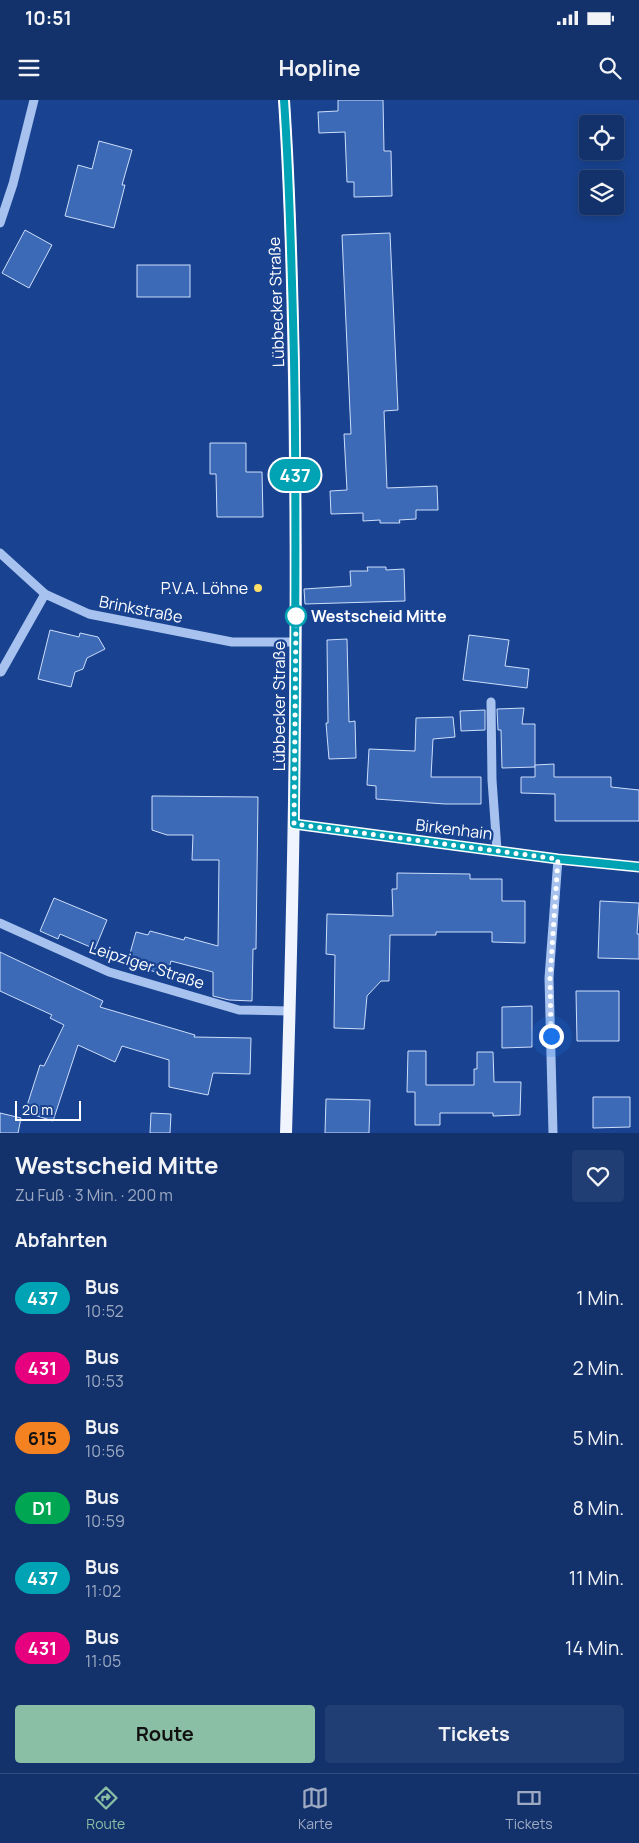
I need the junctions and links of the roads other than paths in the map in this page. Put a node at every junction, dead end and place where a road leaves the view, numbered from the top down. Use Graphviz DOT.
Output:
graph roads {
  1 [pos="34,100"];
  2 [pos="284,100"];
  3 [pos="0,223"];
  4 [pos="0,553"];
  5 [pos="45,594"];
  6 [pos="296,642"];
  7 [pos="1,672"];
  8 [pos="491,702"];
  9 [pos="294,824"];
  10 [pos="497,850"];
  11 [pos="558,859"];
  12 [pos="639,867"];
  13 [pos="0,923"];
  14 [pos="290,1011"];
  15 [pos="286,1133"];
  16 [pos="553,1133"];
  1 -- 3 [label="street"];
  2 -- 6 [label="main road, Lübbecker Straße"];
  4 -- 5 [label="street, Brinkstraße"];
  5 -- 6 [label="street, Brinkstraße"];
  5 -- 7 [label="street"];
  6 -- 9 [label="main road, Lübbecker Straße"];
  8 -- 10 [label="street"];
  9 -- 10 [label="street, Birkenhain"];
  9 -- 14 [label="main road, Lübbecker Straße"];
  10 -- 11 [label="street, Birkenhain"];
  11 -- 12 [label="street, Birkenhain"];
  11 -- 16 [label="street"];
  13 -- 14 [label="street, Leipziger Straße"];
  14 -- 15 [label="main road, Lübbecker Straße"];
}
